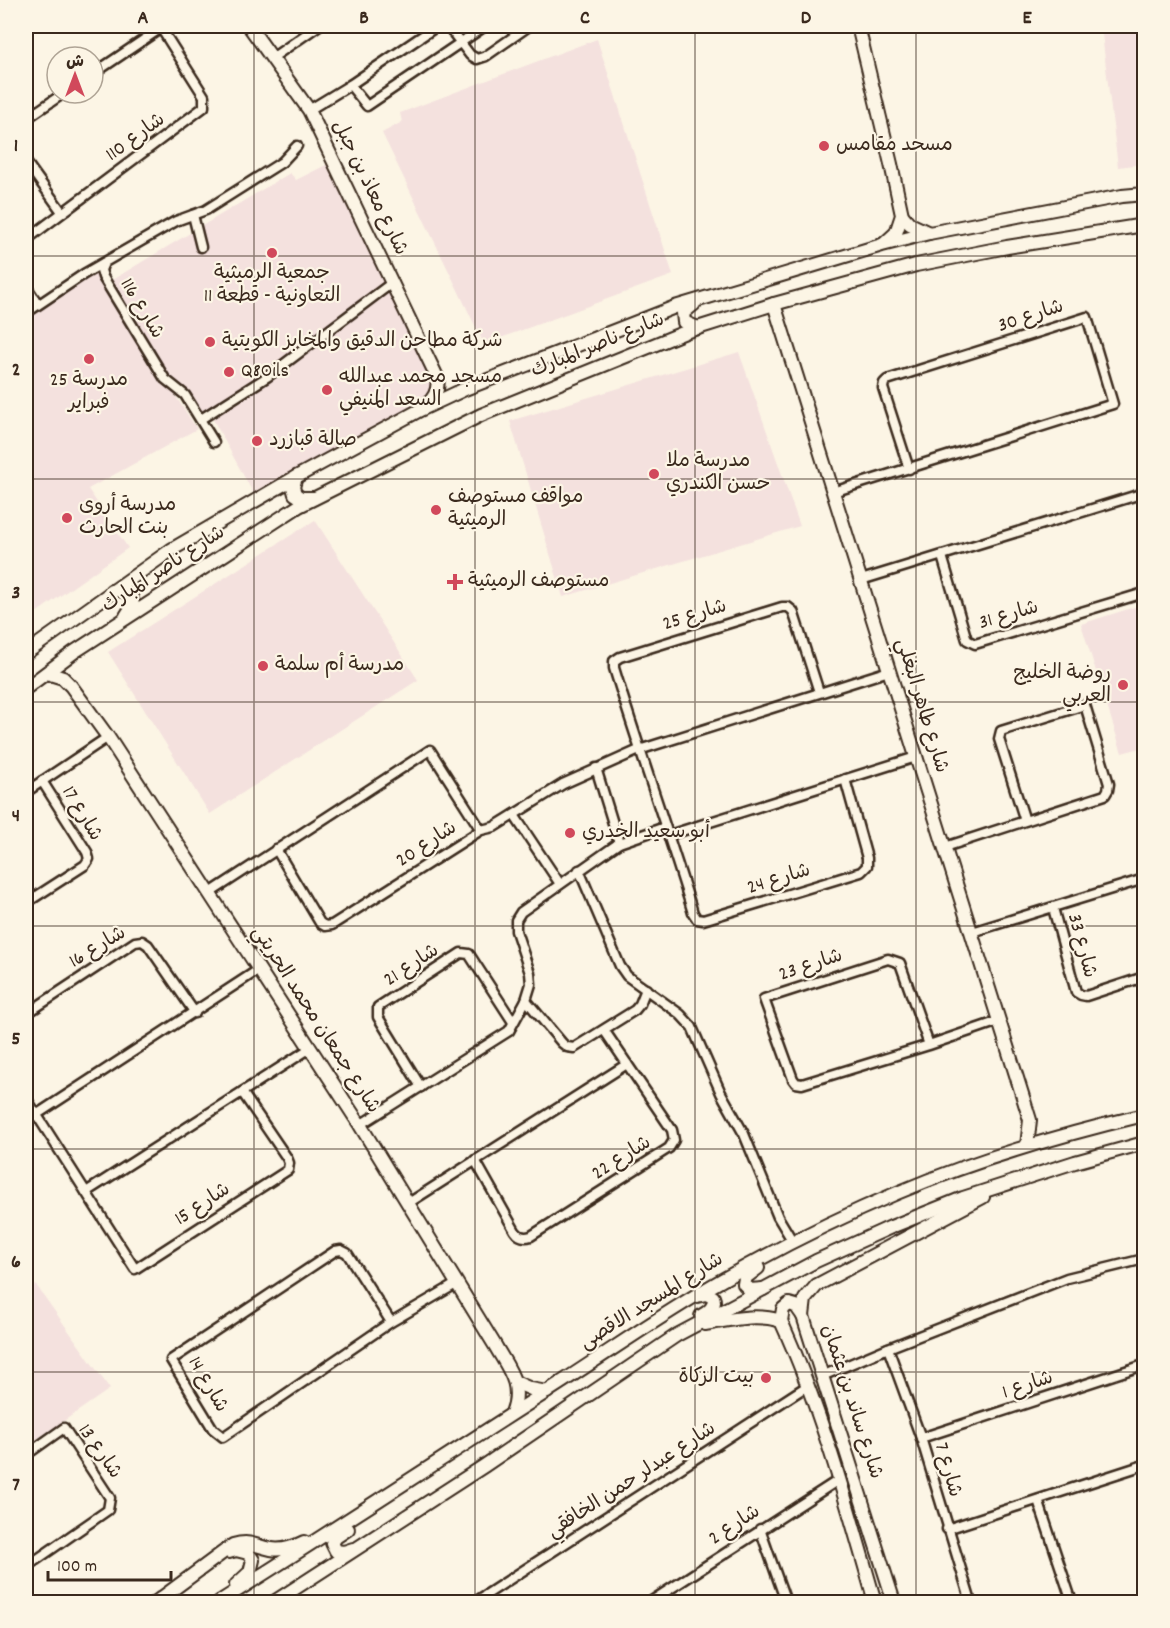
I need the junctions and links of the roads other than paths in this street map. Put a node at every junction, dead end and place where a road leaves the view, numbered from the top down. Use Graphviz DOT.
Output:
graph roads {
  1 [pos="249,26"];
  2 [pos="318,26"];
  3 [pos="437,26"];
  4 [pos="448,26"];
  5 [pos="485,26"];
  6 [pos="530,26"];
  7 [pos="858,26"];
  8 [pos="163,27"];
  9 [pos="460,43"];
  10 [pos="272,58"];
  11 [pos="105,66"];
  12 [pos="350,85"];
  13 [pos="46,105"];
  14 [pos="309,110"];
  15 [pos="26,119"];
  16 [pos="297,146"];
  17 [pos="26,162"];
  18 [pos="1144,194"];
  19 [pos="62,213"];
  20 [pos="194,215"];
  21 [pos="902,215"];
  22 [pos="1144,225"];
  23 [pos="929,233"];
  24 [pos="26,240"];
  25 [pos="882,245"];
  26 [pos="201,247"];
  27 [pos="105,262"];
  28 [pos="393,282"];
  29 [pos="26,286"];
  30 [pos="698,301"];
  31 [pos="38,304"];
  32 [pos="774,304"];
  33 [pos="26,313"];
  34 [pos="698,328"];
  35 [pos="437,377"];
  36 [pos="465,389"];
  37 [pos="420,410"];
  38 [pos="201,419"];
  39 [pos="214,442"];
  40 [pos="909,469"];
  41 [pos="296,477"];
  42 [pos="833,492"];
  43 [pos="1144,493"];
  44 [pos="316,498"];
  45 [pos="942,556"];
  46 [pos="861,580"];
  47 [pos="111,591"];
  48 [pos="1144,593"];
  49 [pos="123,620"];
  50 [pos="74,652"];
  51 [pos="26,653"];
  52 [pos="889,671"];
  53 [pos="47,673"];
  54 [pos="71,686"];
  55 [pos="26,688"];
  56 [pos="819,692"];
  57 [pos="108,737"];
  58 [pos="639,750"];
  59 [pos="916,757"];
  60 [pos="596,768"];
  61 [pos="845,779"];
  62 [pos="42,781"];
  63 [pos="26,792"];
  64 [pos="652,792"];
  65 [pos="514,815"];
  66 [pos="1025,821"];
  67 [pos="481,830"];
  68 [pos="667,831"];
  69 [pos="619,843"];
  70 [pos="945,846"];
  71 [pos="276,849"];
  72 [pos="579,870"];
  73 [pos="1144,879"];
  74 [pos="560,884"];
  75 [pos="210,893"];
  76 [pos="26,903"];
  77 [pos="1053,908"];
  78 [pos="972,932"];
  79 [pos="258,970"];
  80 [pos="1144,977"];
  81 [pos="646,989"];
  82 [pos="526,1000"];
  83 [pos="195,1013"];
  84 [pos="26,1014"];
  85 [pos="999,1021"];
  86 [pos="513,1022"];
  87 [pos="604,1030"];
  88 [pos="929,1045"];
  89 [pos="309,1049"];
  90 [pos="627,1064"];
  91 [pos="421,1087"];
  92 [pos="242,1092"];
  93 [pos="26,1098"];
  94 [pos="36,1115"];
  95 [pos="1144,1115"];
  96 [pos="1030,1120"];
  97 [pos="360,1125"];
  98 [pos="1054,1138"];
  99 [pos="1144,1143"];
  100 [pos="1027,1146"];
  101 [pos="475,1160"];
  102 [pos="1007,1183"];
  103 [pos="86,1192"];
  104 [pos="407,1203"];
  105 [pos="790,1244"];
  106 [pos="1144,1259"];
  107 [pos="456,1284"];
  108 [pos="766,1288"];
  109 [pos="697,1296"];
  110 [pos="803,1316"];
  111 [pos="781,1321"];
  112 [pos="391,1322"];
  113 [pos="692,1327"];
  114 [pos="677,1335"];
  115 [pos="888,1348"];
  116 [pos="1144,1365"];
  117 [pos="822,1376"];
  118 [pos="515,1382"];
  119 [pos="807,1386"];
  120 [pos="547,1392"];
  121 [pos="512,1413"];
  122 [pos="921,1438"];
  123 [pos="26,1455"];
  124 [pos="1144,1465"];
  125 [pos="413,1478"];
  126 [pos="840,1479"];
  127 [pos="1038,1500"];
  128 [pos="354,1517"];
  129 [pos="760,1529"];
  130 [pos="947,1529"];
  131 [pos="358,1547"];
  132 [pos="222,1555"];
  133 [pos="26,1567"];
  134 [pos="480,1601"];
  135 [pos="156,1602"];
  136 [pos="218,1602"];
  137 [pos="274,1602"];
  138 [pos="650,1602"];
  139 [pos="786,1602"];
  140 [pos="875,1602"];
  141 [pos="894,1602"];
  142 [pos="971,1602"];
  143 [pos="1072,1602"];
  1 -- 10 [label="street, شارع معاذ بن جبل"];
  2 -- 10 [label="street"];
  3 -- 12 [label="street"];
  4 -- 9 [label="street"];
  5 -- 9 [label="street"];
  6 -- 9 [label="street"];
  7 -- 21 [label="street"];
  8 -- 11 [label="street, شارع 110"];
  8 -- 19 [label="street, شارع 110"];
  9 -- 12 [label="street"];
  10 -- 14 [label="street, شارع معاذ بن جبل"];
  12 -- 14 [label="street"];
  13 -- 15 [label="street"];
  14 -- 28 [label="street, شارع معاذ بن جبل"];
  16 -- 20 [label="street, شارع 116"];
  17 -- 19 [label="street"];
  18 -- 23 [label="street, شارع ناصر المبارك"];
  19 -- 24 [label="street"];
  20 -- 26 [label="street"];
  20 -- 27 [label="street, شارع 116"];
  21 -- 23 [label="street"];
  21 -- 25 [label="street"];
  22 -- 32 [label="street, شارع ناصر المبارك"];
  23 -- 25 [label="street, شارع ناصر المبارك"];
  25 -- 30 [label="street, شارع ناصر المبارك"];
  27 -- 31 [label="street"];
  27 -- 38 [label="street, شارع 116"];
  28 -- 35 [label="street, شارع معاذ بن جبل"];
  28 -- 38 [label="street"];
  29 -- 31 [label="street"];
  30 -- 34 [label="street"];
  30 -- 36 [label="street, شارع ناصر المبارك"];
  31 -- 33 [label="street"];
  32 -- 34 [label="street, شارع ناصر المبارك"];
  32 -- 42 [label="street, شارع طاهر البغلي"];
  34 -- 44 [label="street, شارع ناصر المبارك"];
  35 -- 36 [label="street"];
  35 -- 37 [label="street"];
  36 -- 37 [label="street, شارع ناصر المبارك"];
  37 -- 41 [label="street, شارع ناصر المبارك"];
  38 -- 39 [label="street, شارع 116"];
  40 -- 40 [label="street, شارع 30"];
  40 -- 42 [label="street, شارع 30"];
  41 -- 44 [label="street"];
  41 -- 47 [label="street, شارع ناصر المبارك"];
  42 -- 46 [label="street, شارع طاهر البغلي"];
  43 -- 45 [label="street"];
  44 -- 49 [label="street, شارع ناصر المبارك"];
  45 -- 46 [label="street"];
  45 -- 48 [label="street, شارع 31"];
  46 -- 52 [label="street, شارع طاهر البغلي"];
  47 -- 49 [label="street"];
  47 -- 51 [label="street, شارع ناصر المبارك"];
  49 -- 50 [label="street, شارع ناصر المبارك"];
  50 -- 53 [label="street, شارع ناصر المبارك"];
  50 -- 54 [label="street"];
  52 -- 56 [label="street"];
  52 -- 59 [label="street, شارع طاهر البغلي"];
  53 -- 54 [label="street, شارع جمعان محمد الحريتي"];
  53 -- 55 [label="street, شارع ناصر المبارك"];
  54 -- 57 [label="street, شارع جمعان محمد الحريتي"];
  56 -- 58 [label="street"];
  56 -- 58 [label="street, شارع 25"];
  57 -- 62 [label="street, شارع 17"];
  57 -- 75 [label="street, شارع جمعان محمد الحريتي"];
  58 -- 60 [label="street"];
  58 -- 64 [label="street, شارع 25"];
  59 -- 61 [label="street"];
  59 -- 70 [label="street, شارع طاهر البغلي"];
  60 -- 65 [label="street"];
  60 -- 69 [label="street"];
  61 -- 68 [label="street"];
  61 -- 68 [label="street, شارع 24"];
  62 -- 63 [label="street, شارع 17"];
  62 -- 76 [label="street, شارع 17"];
  64 -- 68 [label="street, شارع 24"];
  65 -- 67 [label="street"];
  65 -- 74 [label="street"];
  66 -- 66 [label="street"];
  66 -- 70 [label="street"];
  67 -- 71 [label="street, شارع 20"];
  67 -- 71 [label="street, شارع 20"];
  68 -- 69 [label="street"];
  69 -- 72 [label="street"];
  70 -- 78 [label="street, شارع طاهر البغلي"];
  71 -- 75 [label="street, شارع 20"];
  72 -- 74 [label="street"];
  72 -- 81 [label="street"];
  73 -- 77 [label="street, شارع 33"];
  74 -- 82 [label="street"];
  75 -- 79 [label="street, شارع جمعان محمد الحريتي"];
  77 -- 78 [label="street, شارع 33"];
  77 -- 80 [label="street, شارع 33"];
  78 -- 85 [label="street, شارع طاهر البغلي"];
  79 -- 83 [label="street"];
  79 -- 89 [label="street, شارع جمعان محمد الحريتي"];
  81 -- 87 [label="street"];
  81 -- 105 [label="street"];
  82 -- 86 [label="street"];
  82 -- 87 [label="street"];
  83 -- 84 [label="street, شارع 16"];
  83 -- 94 [label="street"];
  85 -- 88 [label="street, شارع 23"];
  85 -- 96 [label="street, شارع طاهر البغلي"];
  86 -- 91 [label="street"];
  86 -- 91 [label="street, شارع 21"];
  87 -- 90 [label="street"];
  88 -- 88 [label="street, شارع 23"];
  89 -- 92 [label="street"];
  89 -- 97 [label="street, شارع جمعان محمد الحريتي"];
  90 -- 101 [label="street"];
  90 -- 101 [label="street, شارع 22"];
  91 -- 97 [label="street"];
  92 -- 103 [label="street"];
  92 -- 103 [label="street, شارع 15"];
  93 -- 94 [label="street"];
  94 -- 103 [label="street, شارع 15"];
  95 -- 98 [label="street, شارع المسجد الاقصى"];
  96 -- 98 [label="street"];
  96 -- 100 [label="street, شارع طاهر البغلي"];
  97 -- 104 [label="street, شارع جمعان محمد الحريتي"];
  98 -- 100 [label="street, شارع المسجد الاقصى"];
  99 -- 102 [label="street"];
  100 -- 105 [label="street, شارع المسجد الاقصى"];
  101 -- 104 [label="street"];
  102 -- 108 [label="street"];
  102 -- 110 [label="street, شارع ساند بن عثمان"];
  104 -- 107 [label="street, شارع جمعان محمد الحريتي"];
  105 -- 108 [label="street"];
  105 -- 109 [label="street, شارع المسجد الاقصى"];
  106 -- 115 [label="street"];
  107 -- 112 [label="street, شارع 14"];
  107 -- 118 [label="street, شارع جمعان محمد الحريتي"];
  108 -- 113 [label="street"];
  109 -- 114 [label="street"];
  109 -- 120 [label="street, شارع المسجد الاقصى"];
  110 -- 111 [label="street"];
  110 -- 117 [label="street, شارع ساند بن عثمان"];
  111 -- 113 [label="street"];
  111 -- 119 [label="street, شارع ساند بن عثمان"];
  112 -- 112 [label="street, شارع 14"];
  113 -- 114 [label="street"];
  114 -- 131 [label="street"];
  115 -- 117 [label="street"];
  115 -- 122 [label="street, شارع 7"];
  116 -- 122 [label="street, شارع 1"];
  117 -- 141 [label="street, شارع ساند بن عثمان"];
  118 -- 120 [label="street"];
  118 -- 121 [label="street"];
  119 -- 126 [label="street, شارع ساند بن عثمان"];
  119 -- 134 [label="street, شارع عبدلر حمن الخافقي"];
  120 -- 121 [label="street, شارع المسجد الاقصى"];
  121 -- 125 [label="street, شارع المسجد الاقصى"];
  122 -- 130 [label="street, شارع 7"];
  123 -- 133 [label="street, شارع 13"];
  124 -- 127 [label="street"];
  125 -- 128 [label="street, شارع المسجد الاقصى"];
  125 -- 131 [label="street"];
  126 -- 129 [label="street, شارع 2"];
  126 -- 140 [label="street, شارع ساند بن عثمان"];
  127 -- 130 [label="street"];
  127 -- 143 [label="street"];
  128 -- 132 [label="street"];
  128 -- 136 [label="street, شارع المسجد الاقصى"];
  129 -- 138 [label="street, شارع 2"];
  129 -- 139 [label="street"];
  130 -- 142 [label="street, شارع 7"];
  131 -- 137 [label="street"];
  132 -- 135 [label="street"];
  132 -- 136 [label="street"];
}
